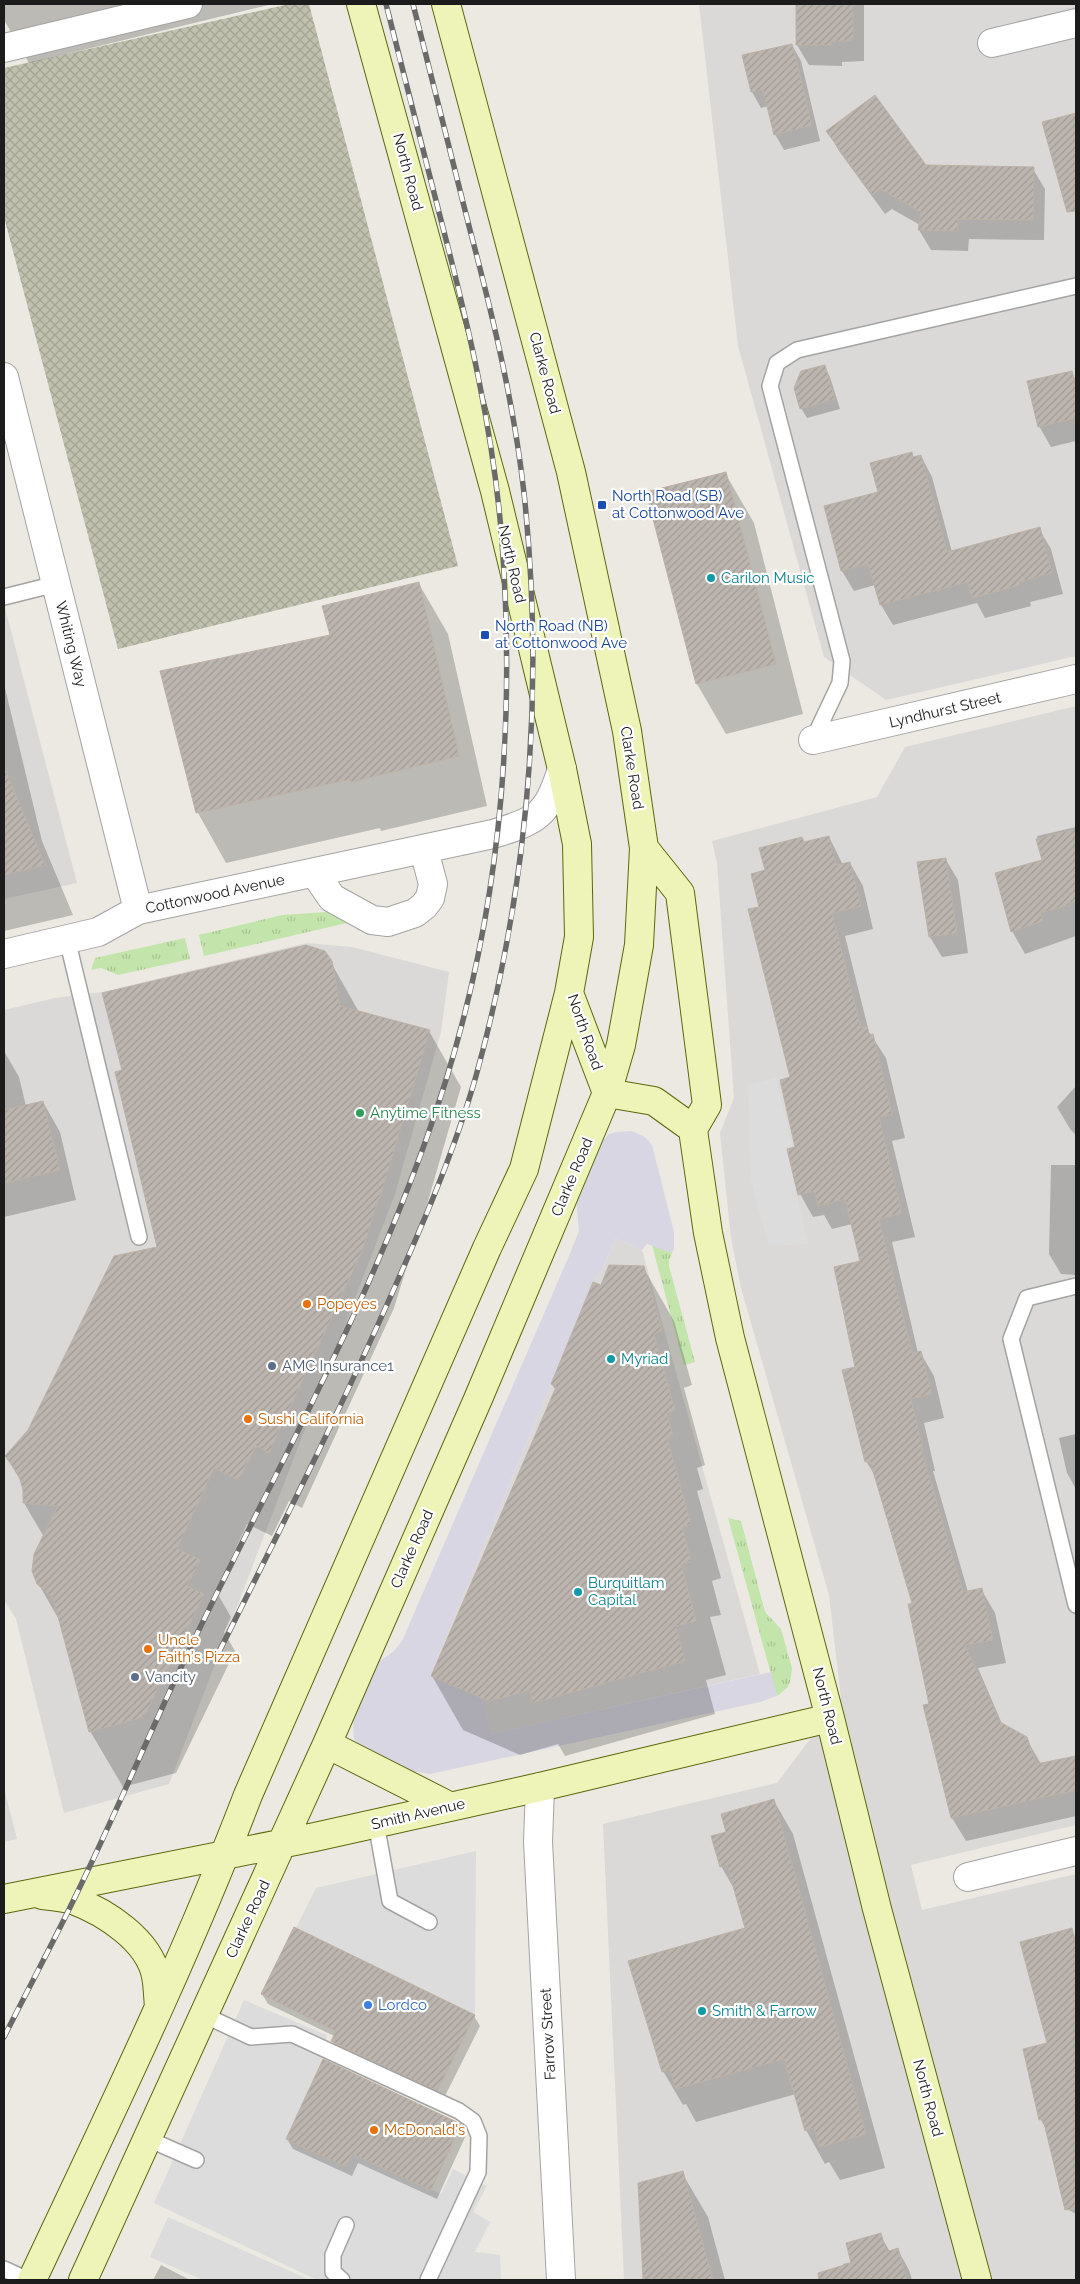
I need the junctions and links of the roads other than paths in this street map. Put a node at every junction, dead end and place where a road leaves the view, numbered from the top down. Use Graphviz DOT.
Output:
graph roads {
  1 [pos="188,4"];
  2 [pos="361,4"];
  3 [pos="446,4"];
  4 [pos="1076,23"];
  5 [pos="992,43"];
  6 [pos="4,48"];
  7 [pos="1076,286"];
  8 [pos="4,377"];
  9 [pos="56,584"];
  10 [pos="4,597"];
  11 [pos="1076,679"];
  12 [pos="813,740"];
  13 [pos="562,769"];
  14 [pos="644,848"];
  15 [pos="424,850"];
  16 [pos="314,872"];
  17 [pos="138,910"];
  18 [pos="67,939"];
  19 [pos="4,954"];
  20 [pos="569,993"];
  21 [pos="607,1093"];
  22 [pos="693,1129"];
  23 [pos="139,1237"];
  24 [pos="1076,1286"];
  25 [pos="1076,1605"];
  26 [pos="830,1718"];
  27 [pos="327,1744"];
  28 [pos="540,1787"];
  29 [pos="449,1806"];
  30 [pos="376,1823"];
  31 [pos="282,1843"];
  32 [pos="1076,1851"];
  33 [pos="225,1855"];
  34 [pos="968,1877"];
  35 [pos="34,1893"];
  36 [pos="4,1899"];
  37 [pos="429,1922"];
  38 [pos="159,2008"];
  39 [pos="204,2016"];
  40 [pos="148,2139"];
  41 [pos="196,2160"];
  42 [pos="346,2225"];
  43 [pos="4,2269"];
  44 [pos="28,2280"];
  45 [pos="32,2280"];
  46 [pos="83,2280"];
  47 [pos="342,2280"];
  48 [pos="428,2280"];
  49 [pos="561,2280"];
  50 [pos="977,2280"];
  1 -- 6 [label="street"];
  2 -- 13 [label="main road, North Road"];
  3 -- 14 [label="main road, Clarke Road"];
  4 -- 5 [label="street"];
  7 -- 12 [label="lane"];
  8 -- 9 [label="street, Whiting Way"];
  9 -- 10 [label="lane"];
  9 -- 17 [label="street, Whiting Way"];
  11 -- 12 [label="street, Lyndhurst Street"];
  13 -- 15 [label="street, Cottonwood Avenue"];
  13 -- 20 [label="main road, North Road"];
  14 -- 21 [label="main road, Clarke Road"];
  14 -- 22 [label="main road"];
  15 -- 16 [label="street, Cottonwood Avenue"];
  15 -- 16 [label="street"];
  16 -- 17 [label="street, Cottonwood Avenue"];
  17 -- 18 [label="street, Cottonwood Avenue"];
  18 -- 19 [label="street, Cottonwood Avenue"];
  18 -- 23 [label="lane"];
  20 -- 21 [label="main road, North Road"];
  20 -- 33 [label="main road"];
  21 -- 22 [label="main road"];
  21 -- 27 [label="main road, Clarke Road"];
  22 -- 26 [label="main road, North Road"];
  24 -- 25 [label="lane"];
  26 -- 28 [label="main road, Smith Avenue"];
  26 -- 50 [label="main road, North Road"];
  27 -- 29 [label="main road"];
  27 -- 31 [label="main road, Clarke Road"];
  28 -- 29 [label="main road, Smith Avenue"];
  28 -- 49 [label="street, Farrow Street"];
  29 -- 30 [label="main road, Smith Avenue"];
  30 -- 31 [label="main road, Smith Avenue"];
  30 -- 37 [label="lane"];
  31 -- 33 [label="main road, Smith Avenue"];
  31 -- 39 [label="main road, Clarke Road"];
  32 -- 34 [label="street"];
  33 -- 35 [label="main road, Smith Avenue"];
  33 -- 38 [label="main road"];
  35 -- 36 [label="main road, Smith Avenue"];
  35 -- 38 [label="main road"];
  38 -- 45 [label="main road"];
  39 -- 40 [label="main road, Clarke Road"];
  39 -- 48 [label="lane"];
  40 -- 41 [label="lane"];
  40 -- 46 [label="main road, Clarke Road"];
  42 -- 47 [label="lane"];
  43 -- 44 [label="lane"];
}
